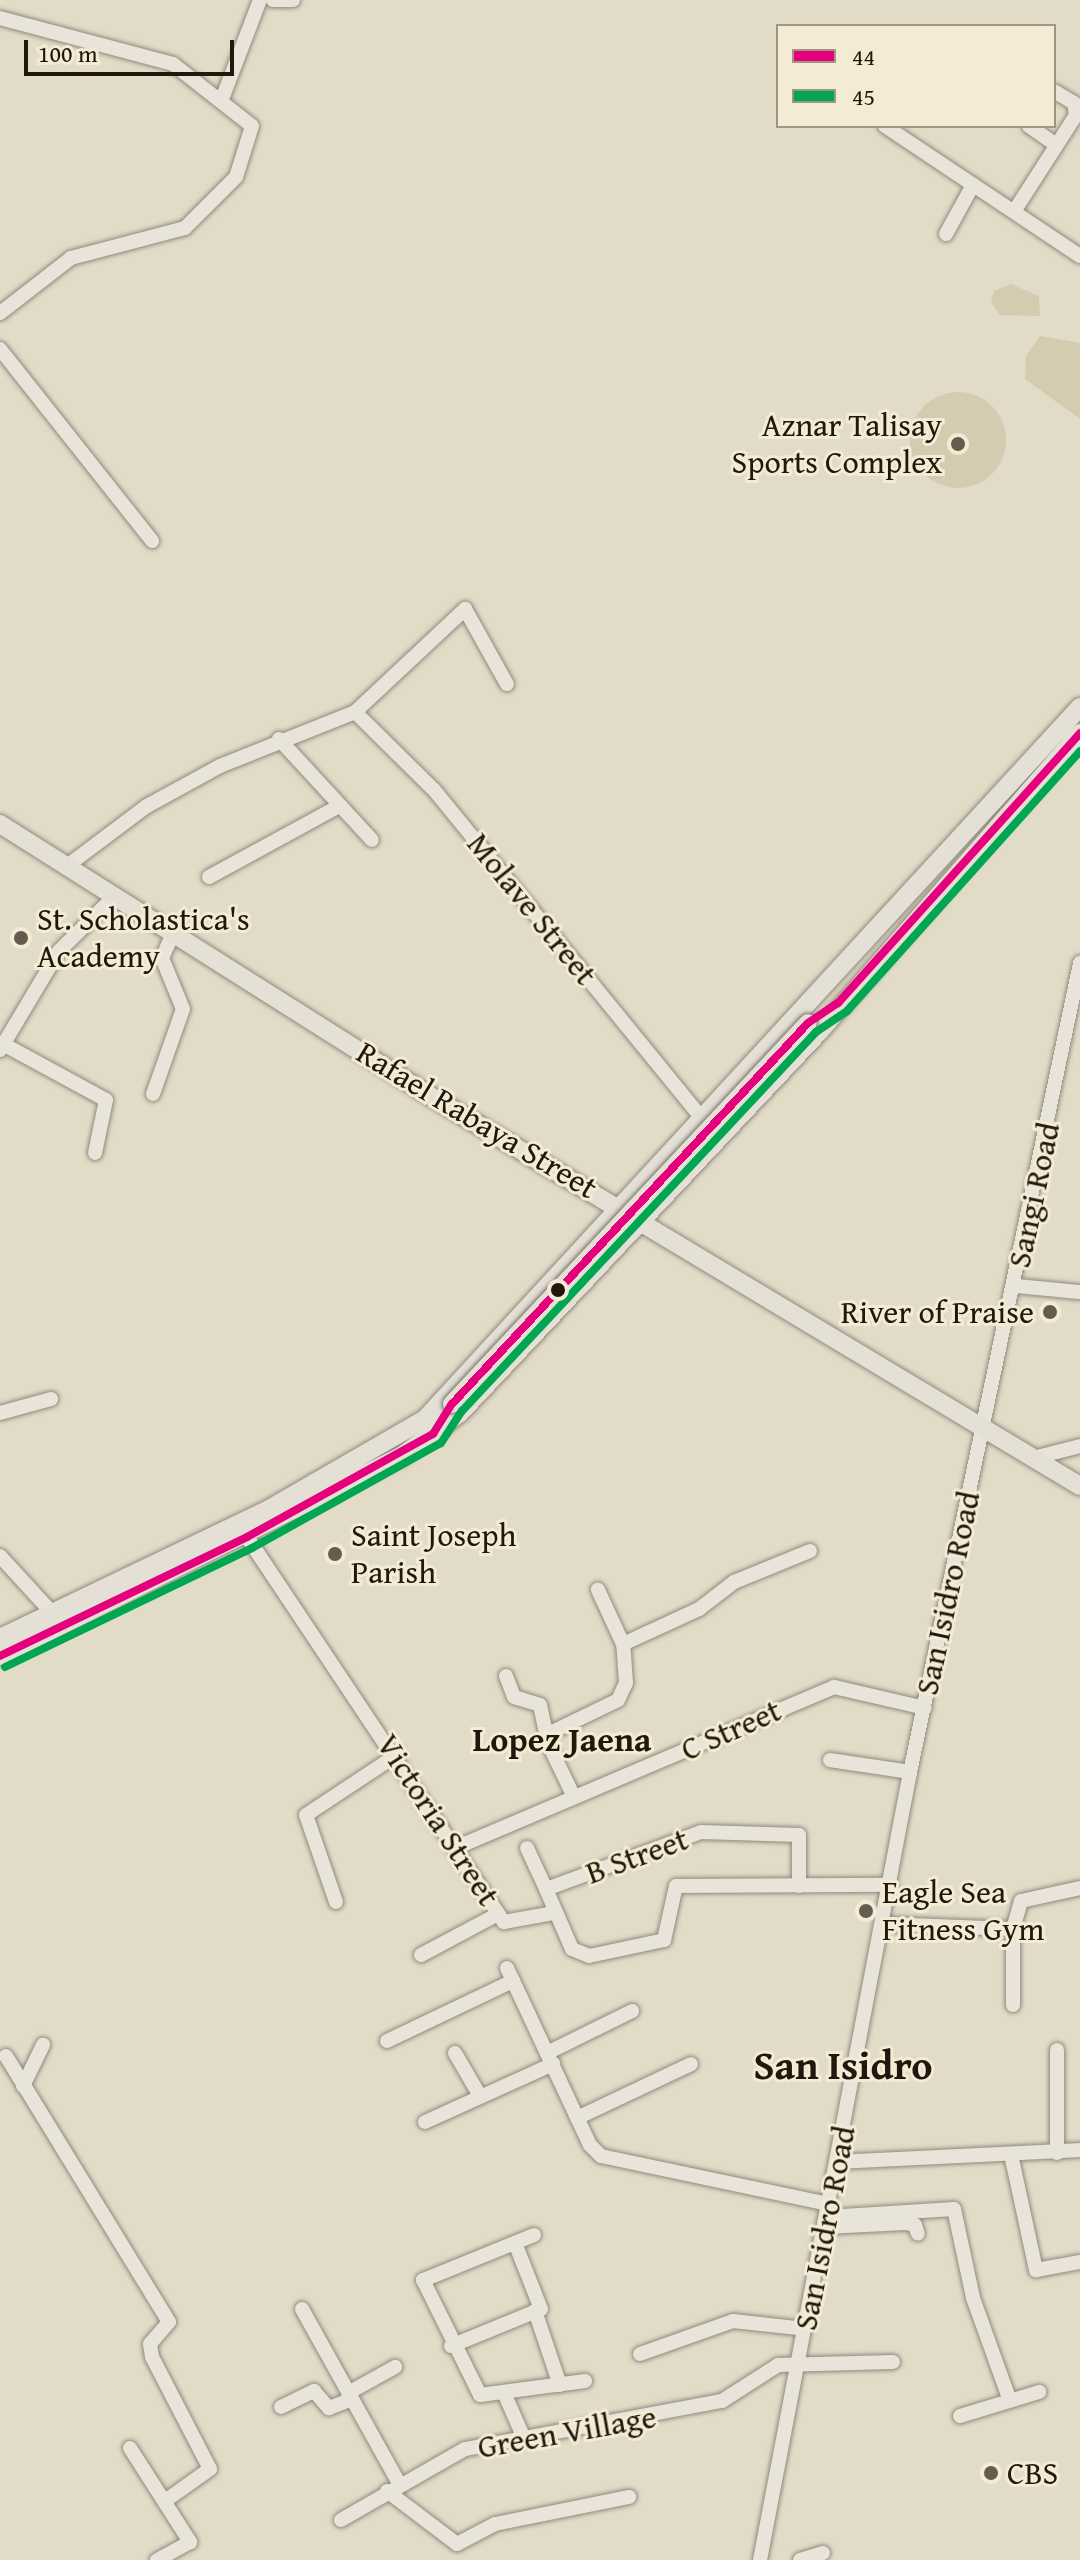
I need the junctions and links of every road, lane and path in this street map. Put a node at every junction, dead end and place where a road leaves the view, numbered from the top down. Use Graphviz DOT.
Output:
graph roads {
  1 [pos="260,0"];
  2 [pos="273,0"];
  3 [pos="293,0"];
  4 [pos="0,18"];
  5 [pos="1056,93"];
  6 [pos="222,99"];
  7 [pos="888,128"];
  8 [pos="1032,128"];
  9 [pos="1055,144"];
  10 [pos="973,185"];
  11 [pos="1015,210"];
  12 [pos="946,234"];
  13 [pos="1080,256"];
  14 [pos="0,313"];
  15 [pos="0,349"];
  16 [pos="152,541"];
  17 [pos="507,684"];
  18 [pos="1080,707"];
  19 [pos="355,712"];
  20 [pos="1080,733"];
  21 [pos="279,739"];
  22 [pos="339,806"];
  23 [pos="0,824"];
  24 [pos="372,840"];
  25 [pos="67,866"];
  26 [pos="209,877"];
  27 [pos="113,898"];
  28 [pos="172,936"];
  29 [pos="1080,963"];
  30 [pos="822,989"];
  31 [pos="838,1003"];
  32 [pos="1076,1016"];
  33 [pos="808,1023"];
  34 [pos="2,1047"];
  35 [pos="153,1094"];
  36 [pos="699,1115"];
  37 [pos="95,1153"];
  38 [pos="619,1204"];
  39 [pos="645,1220"];
  40 [pos="1016,1286"];
  41 [pos="1080,1292"];
  42 [pos="51,1399"];
  43 [pos="0,1413"];
  44 [pos="983,1426"];
  45 [pos="429,1427"];
  46 [pos="1080,1446"];
  47 [pos="1033,1458"];
  48 [pos="1080,1486"];
  49 [pos="247,1537"];
  50 [pos="810,1551"];
  51 [pos="0,1556"];
  52 [pos="598,1590"];
  53 [pos="55,1616"];
  54 [pos="0,1638"];
  55 [pos="623,1644"];
  56 [pos="0,1656"];
  57 [pos="506,1676"];
  58 [pos="925,1708"];
  59 [pos="548,1734"];
  60 [pos="398,1754"];
  61 [pos="830,1760"];
  62 [pos="910,1772"];
  63 [pos="574,1797"];
  64 [pos="455,1848"];
  65 [pos="527,1848"];
  66 [pos="891,1885"];
  67 [pos="799,1886"];
  68 [pos="1080,1888"];
  69 [pos="546,1889"];
  70 [pos="336,1902"];
  71 [pos="554,1913"];
  72 [pos="498,1914"];
  73 [pos="883,1924"];
  74 [pos="1013,1929"];
  75 [pos="421,1955"];
  76 [pos="1013,2005"];
  77 [pos="632,2011"];
  78 [pos="387,2041"];
  79 [pos="43,2045"];
  80 [pos="1057,2050"];
  81 [pos="455,2053"];
  82 [pos="6,2056"];
  83 [pos="550,2059"];
  84 [pos="691,2064"];
  85 [pos="23,2086"];
  86 [pos="480,2096"];
  87 [pos="577,2118"];
  88 [pos="425,2122"];
  89 [pos="1080,2150"];
  90 [pos="1057,2153"];
  91 [pos="1012,2159"];
  92 [pos="838,2162"];
  93 [pos="827,2216"];
  94 [pos="918,2234"];
  95 [pos="534,2235"];
  96 [pos="515,2243"];
  97 [pos="1080,2262"];
  98 [pos="302,2309"];
  99 [pos="535,2311"];
  100 [pos="805,2329"];
  101 [pos="451,2346"];
  102 [pos="640,2354"];
  103 [pos="893,2362"];
  104 [pos="798,2364"];
  105 [pos="395,2367"];
  106 [pos="585,2381"];
  107 [pos="560,2385"];
  108 [pos="1039,2392"];
  109 [pos="505,2395"];
  110 [pos="350,2396"];
  111 [pos="1010,2401"];
  112 [pos="281,2407"];
  113 [pos="960,2416"];
  114 [pos="523,2436"];
  115 [pos="130,2448"];
  116 [pos="393,2487"];
  117 [pos="629,2497"];
  118 [pos="165,2501"];
  119 [pos="341,2520"];
  120 [pos="823,2553"];
  121 [pos="157,2560"];
  122 [pos="765,2560"];
  123 [pos="800,2560"];
  1 -- 6 [label="street"];
  2 -- 3 [label="street"];
  4 -- 6 [label="street"];
  5 -- 9 [label="street"];
  6 -- 14 [label="street"];
  7 -- 10 [label="street"];
  8 -- 9 [label="street"];
  9 -- 11 [label="street"];
  10 -- 11 [label="street"];
  10 -- 12 [label="street"];
  11 -- 13 [label="street"];
  15 -- 16 [label="street"];
  17 -- 19 [label="street"];
  18 -- 30 [label="main road"];
  19 -- 21 [label="street"];
  19 -- 36 [label="street, Molave Street"];
  20 -- 31 [label="main road"];
  21 -- 22 [label="street"];
  21 -- 25 [label="street"];
  22 -- 24 [label="street"];
  22 -- 26 [label="street"];
  23 -- 25 [label="main road, Rafael Rabaya Street"];
  25 -- 27 [label="main road, Rafael Rabaya Street"];
  27 -- 28 [label="main road, Rafael Rabaya Street"];
  27 -- 34 [label="street"];
  28 -- 35 [label="street"];
  28 -- 38 [label="main road, Rafael Rabaya Street"];
  29 -- 32 [label="street, Sangi Road"];
  30 -- 33 [label="main road"];
  30 -- 36 [label="main road"];
  31 -- 33 [label="main road"];
  31 -- 39 [label="main road"];
  32 -- 40 [label="street, Sangi Road"];
  33 -- 45 [label="main road, bridge"];
  34 -- 37 [label="street"];
  36 -- 38 [label="main road"];
  38 -- 39 [label="main road, Rafael Rabaya Street"];
  38 -- 45 [label="main road"];
  39 -- 44 [label="main road, Rafael Rabaya Street"];
  39 -- 45 [label="main road"];
  40 -- 41 [label="street"];
  40 -- 44 [label="street, Sangi Road"];
  42 -- 43 [label="street"];
  44 -- 47 [label="main road, Rafael Rabaya Street"];
  44 -- 58 [label="street, San Isidro Road"];
  45 -- 49 [label="main road"];
  45 -- 53 [label="main road"];
  46 -- 47 [label="street"];
  47 -- 48 [label="main road, Rafael Rabaya Street"];
  49 -- 56 [label="main road"];
  49 -- 60 [label="street, Victoria Street"];
  50 -- 55 [label="street"];
  51 -- 53 [label="street"];
  52 -- 55 [label="street"];
  53 -- 54 [label="main road"];
  55 -- 59 [label="street"];
  57 -- 59 [label="street"];
  58 -- 62 [label="street, San Isidro Road"];
  58 -- 63 [label="street, C Street"];
  59 -- 63 [label="street"];
  60 -- 64 [label="street, Victoria Street"];
  60 -- 70 [label="street"];
  61 -- 62 [label="street"];
  62 -- 66 [label="street, San Isidro Road"];
  63 -- 64 [label="street, C Street"];
  64 -- 72 [label="street, Victoria Street"];
  65 -- 69 [label="street"];
  66 -- 67 [label="street"];
  66 -- 73 [label="street, San Isidro Road"];
  67 -- 69 [label="street, B Street"];
  67 -- 71 [label="street"];
  68 -- 74 [label="street"];
  69 -- 71 [label="street, B Street"];
  71 -- 72 [label="street, Victoria Street"];
  72 -- 75 [label="street"];
  73 -- 74 [label="street"];
  73 -- 92 [label="street, San Isidro Road"];
  74 -- 76 [label="street"];
  77 -- 83 [label="street"];
  78 -- 83 [label="street"];
  79 -- 85 [label="street"];
  80 -- 90 [label="street"];
  81 -- 86 [label="street"];
  82 -- 85 [label="street"];
  83 -- 86 [label="street"];
  83 -- 87 [label="street"];
  84 -- 87 [label="street"];
  85 -- 118 [label="street"];
  86 -- 88 [label="street"];
  87 -- 93 [label="street"];
  89 -- 90 [label="street"];
  90 -- 91 [label="street"];
  91 -- 92 [label="street"];
  91 -- 97 [label="street"];
  92 -- 93 [label="street, San Isidro Road"];
  93 -- 94 [label="street"];
  93 -- 100 [label="street, San Isidro Road"];
  93 -- 111 [label="street"];
  95 -- 96 [label="street"];
  96 -- 99 [label="street"];
  96 -- 101 [label="street"];
  98 -- 110 [label="street"];
  99 -- 101 [label="street"];
  99 -- 107 [label="street"];
  100 -- 102 [label="street"];
  100 -- 104 [label="street, San Isidro Road"];
  101 -- 109 [label="street"];
  103 -- 104 [label="street, Green Village"];
  104 -- 114 [label="street, Green Village"];
  104 -- 122 [label="street, San Isidro Road"];
  105 -- 110 [label="street"];
  106 -- 107 [label="street"];
  107 -- 109 [label="street"];
  108 -- 111 [label="street"];
  109 -- 114 [label="street"];
  110 -- 112 [label="street"];
  110 -- 116 [label="street"];
  111 -- 113 [label="street"];
  114 -- 116 [label="street, Green Village"];
  115 -- 118 [label="street"];
  116 -- 117 [label="street"];
  116 -- 119 [label="street, Green Village"];
  118 -- 121 [label="street"];
  120 -- 123 [label="street"];
}
